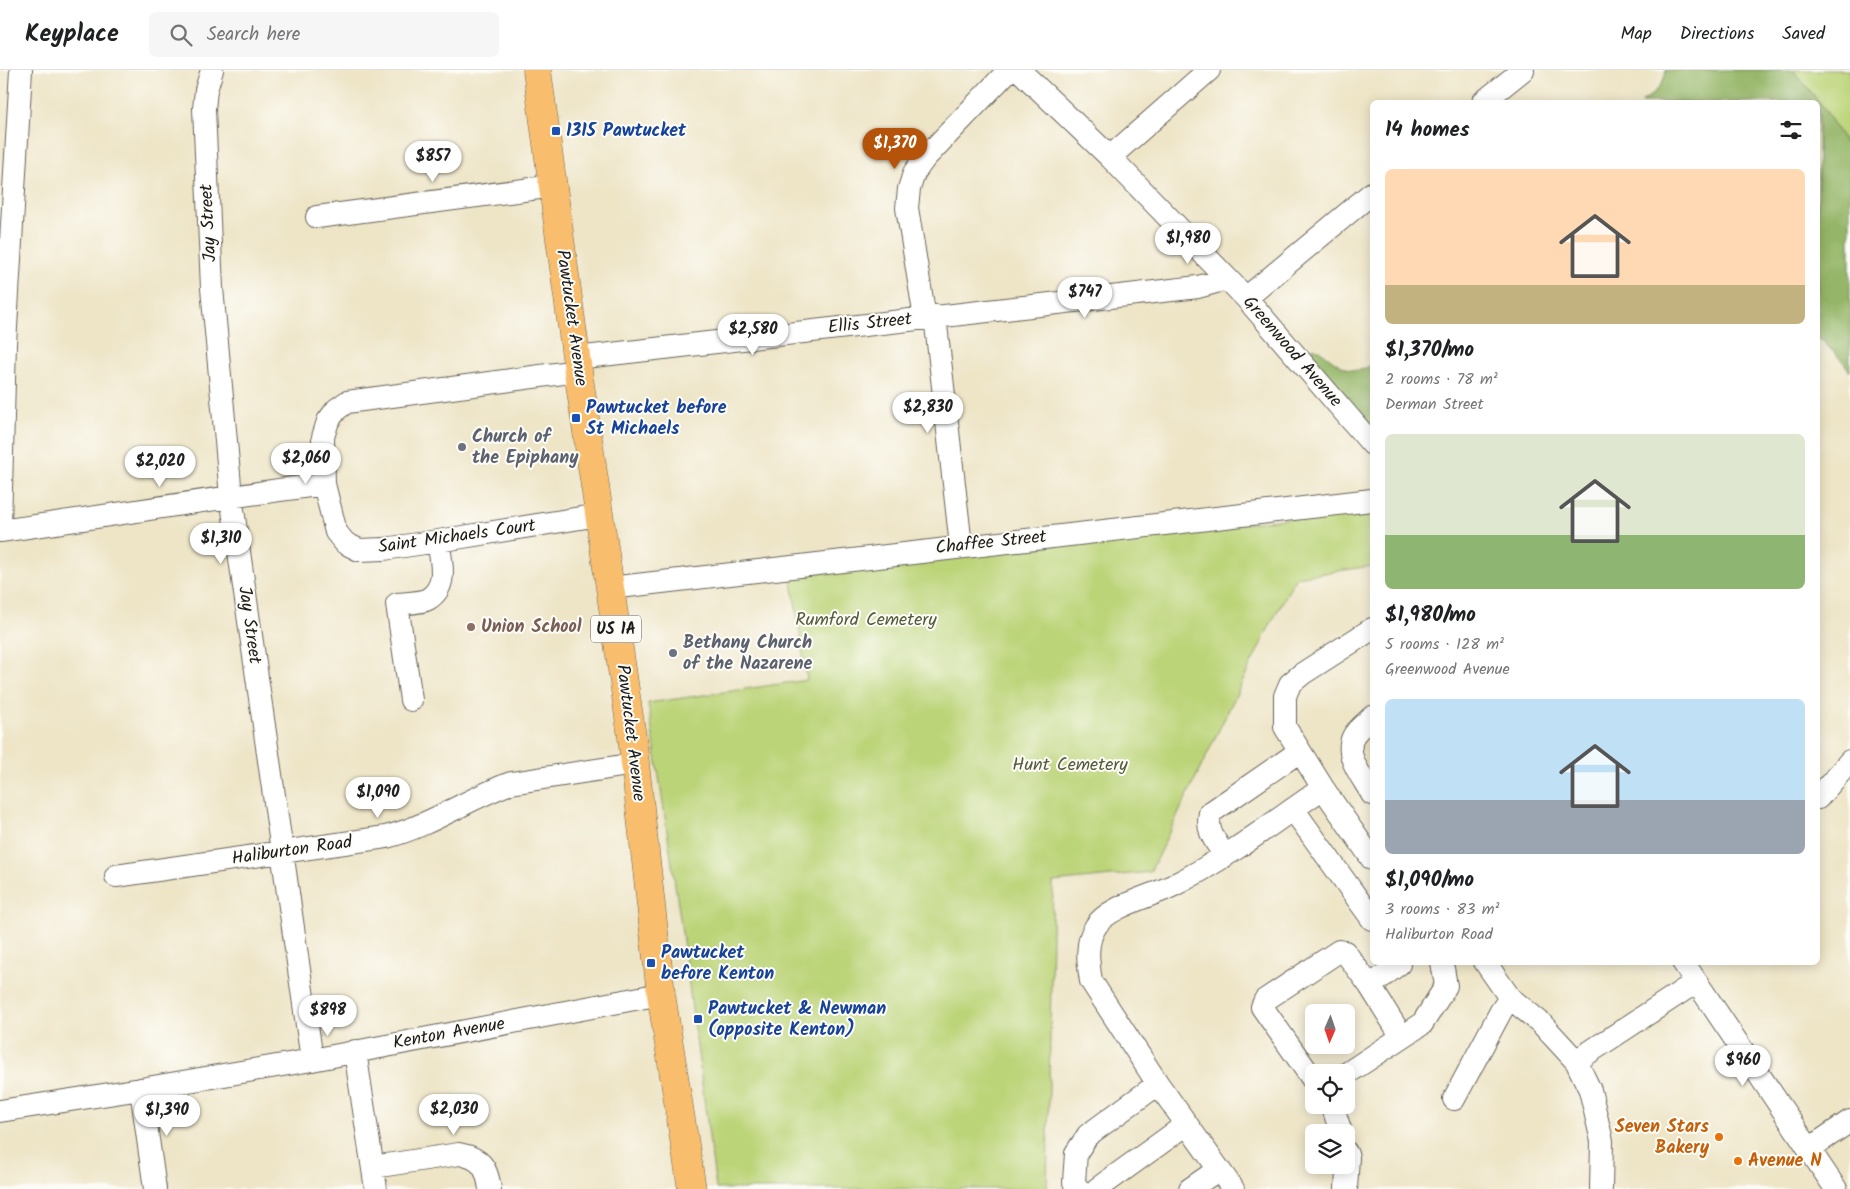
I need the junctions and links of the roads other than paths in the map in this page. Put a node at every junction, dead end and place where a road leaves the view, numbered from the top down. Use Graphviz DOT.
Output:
graph roads {
  1 [pos="21,70"];
  2 [pos="212,70"];
  3 [pos="537,70"];
  4 [pos="1009,70"];
  5 [pos="1019,70"];
  6 [pos="1209,70"];
  7 [pos="1523,70"];
  8 [pos="1486,100"];
  9 [pos="1110,157"];
  10 [pos="554,186"];
  11 [pos="1370,195"];
  12 [pos="317,217"];
  13 [pos="1227,279"];
  14 [pos="1246,298"];
  15 [pos="930,317"];
  16 [pos="2,344"];
  17 [pos="577,365"];
  18 [pos="1370,442"];
  19 [pos="324,484"];
  20 [pos="231,496"];
  21 [pos="1370,500"];
  22 [pos="599,515"];
  23 [pos="0,525"];
  24 [pos="0,531"];
  25 [pos="438,541"];
  26 [pos="961,546"];
  27 [pos="610,588"];
  28 [pos="1370,630"];
  29 [pos="411,700"];
  30 [pos="1370,719"];
  31 [pos="1300,750"];
  32 [pos="1850,761"];
  33 [pos="635,764"];
  34 [pos="1322,788"];
  35 [pos="1370,791"];
  36 [pos="1820,796"];
  37 [pos="1293,809"];
  38 [pos="282,852"];
  39 [pos="1226,856"];
  40 [pos="1370,856"];
  41 [pos="116,876"];
  42 [pos="1370,916"];
  43 [pos="1396,965"];
  44 [pos="1442,965"];
  45 [pos="1487,965"];
  46 [pos="1685,965"];
  47 [pos="1696,982"];
  48 [pos="1370,986"];
  49 [pos="661,994"];
  50 [pos="1510,998"];
  51 [pos="1402,1037"];
  52 [pos="355,1051"];
  53 [pos="312,1060"];
  54 [pos="1576,1061"];
  55 [pos="1305,1068"];
  56 [pos="1355,1068"];
  57 [pos="1158,1084"];
  58 [pos="141,1090"];
  59 [pos="1454,1099"];
  60 [pos="0,1111"];
  61 [pos="1850,1121"];
  62 [pos="1187,1124"];
  63 [pos="1809,1149"];
  64 [pos="373,1167"];
  65 [pos="1220,1169"];
  66 [pos="1347,1174"];
  67 [pos="155,1189"];
  68 [pos="376,1189"];
  69 [pos="490,1189"];
  70 [pos="692,1189"];
  71 [pos="1078,1189"];
  72 [pos="1097,1189"];
  73 [pos="1190,1189"];
  74 [pos="1233,1189"];
  75 [pos="1346,1189"];
  76 [pos="1601,1189"];
  77 [pos="1836,1189"];
  1 -- 16 [label="street"];
  2 -- 20 [label="street, Jay Street"];
  3 -- 10 [label="main road, Pawtucket Avenue / US 1A"];
  4 -- 15 [label="street"];
  5 -- 9 [label="street, Greenwood Avenue"];
  6 -- 9 [label="street"];
  7 -- 8 [label="street"];
  9 -- 13 [label="street, Greenwood Avenue"];
  10 -- 12 [label="street"];
  10 -- 17 [label="main road, Pawtucket Avenue / US 1A"];
  11 -- 14 [label="street"];
  13 -- 14 [label="street, Greenwood Avenue"];
  13 -- 15 [label="street, Ellis Street"];
  14 -- 18 [label="street, Greenwood Avenue"];
  15 -- 17 [label="street, Ellis Street"];
  15 -- 26 [label="street"];
  16 -- 23 [label="street"];
  17 -- 19 [label="street, Saint Michaels Court"];
  17 -- 22 [label="main road, Pawtucket Avenue / US 1A"];
  19 -- 20 [label="street"];
  19 -- 25 [label="street, Saint Michaels Court"];
  20 -- 24 [label="street"];
  20 -- 38 [label="street, Jay Street"];
  21 -- 26 [label="street, Chaffee Street"];
  22 -- 25 [label="street, Saint Michaels Court"];
  22 -- 27 [label="main road, Pawtucket Avenue / US 1A"];
  25 -- 29 [label="street"];
  26 -- 27 [label="street, Chaffee Street"];
  27 -- 33 [label="main road, Pawtucket Avenue / US 1A"];
  28 -- 31 [label="street"];
  30 -- 35 [label="street"];
  31 -- 34 [label="street"];
  31 -- 39 [label="street"];
  32 -- 36 [label="street"];
  33 -- 38 [label="street, Haliburton Road"];
  33 -- 49 [label="main road, Pawtucket Avenue / US 1A"];
  34 -- 37 [label="street"];
  34 -- 40 [label="street"];
  37 -- 39 [label="street"];
  37 -- 42 [label="street"];
  38 -- 41 [label="street, Haliburton Road"];
  38 -- 53 [label="street, Jay Street"];
  39 -- 57 [label="street"];
  43 -- 48 [label="street"];
  44 -- 51 [label="street"];
  45 -- 50 [label="street"];
  46 -- 47 [label="street"];
  47 -- 54 [label="street"];
  47 -- 63 [label="street"];
  48 -- 51 [label="street"];
  48 -- 55 [label="street"];
  49 -- 52 [label="street, Kenton Avenue"];
  49 -- 70 [label="main road, Pawtucket Avenue / US 1A"];
  50 -- 54 [label="street"];
  50 -- 59 [label="street"];
  51 -- 56 [label="street"];
  52 -- 53 [label="street, Kenton Avenue"];
  52 -- 64 [label="street"];
  53 -- 58 [label="street, Kenton Avenue"];
  54 -- 76 [label="street"];
  57 -- 62 [label="street"];
  57 -- 71 [label="street"];
  58 -- 60 [label="street, Kenton Avenue"];
  58 -- 67 [label="street"];
  61 -- 63 [label="street"];
  62 -- 65 [label="street"];
  62 -- 72 [label="street"];
  63 -- 77 [label="street"];
  64 -- 68 [label="street"];
  64 -- 69 [label="street"];
  65 -- 73 [label="street"];
  65 -- 74 [label="street"];
  66 -- 75 [label="street"];
}
